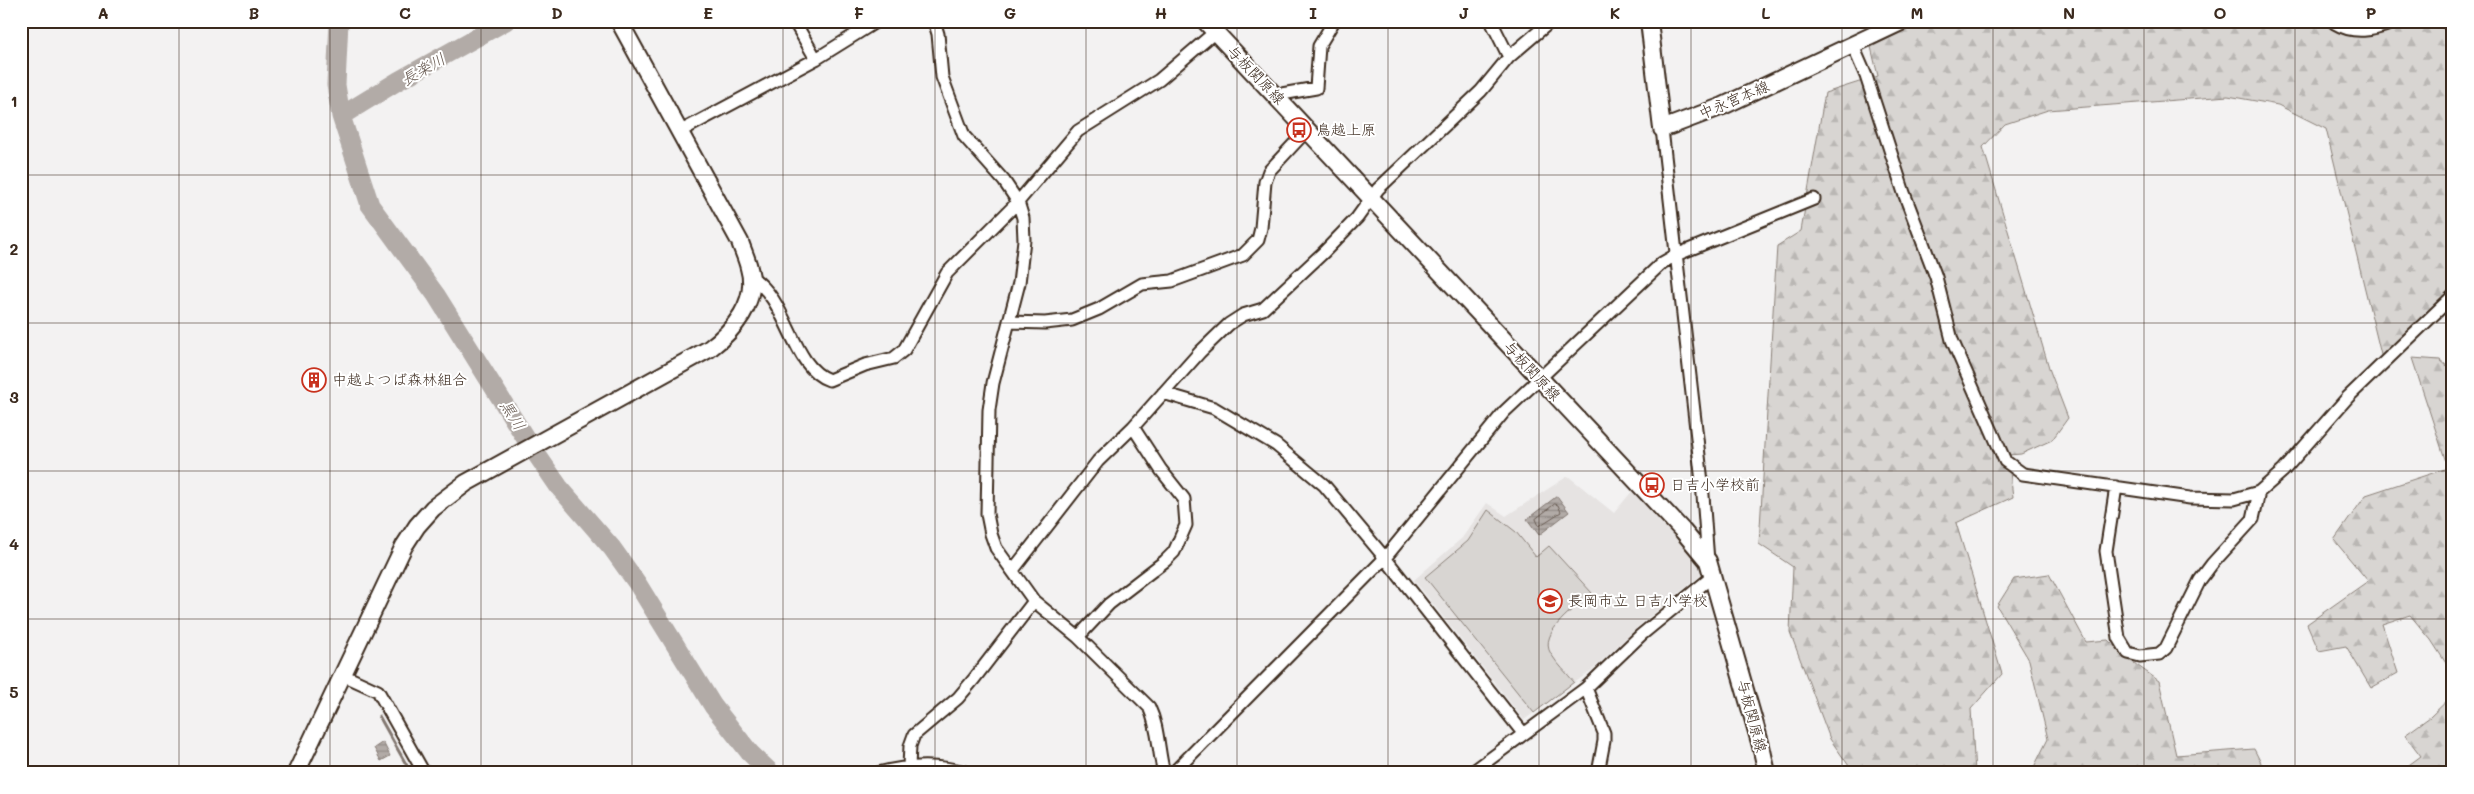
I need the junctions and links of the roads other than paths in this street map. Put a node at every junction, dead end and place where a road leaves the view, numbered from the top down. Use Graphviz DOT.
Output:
graph roads {
  1 [pos="618,21"];
  2 [pos="794,21"];
  3 [pos="877,21"];
  4 [pos="934,21"];
  5 [pos="1334,21"];
  6 [pos="1491,21"];
  7 [pos="1551,21"];
  8 [pos="1649,21"];
  9 [pos="1903,21"];
  10 [pos="2336,21"];
  11 [pos="2391,21"];
  12 [pos="2449,21"];
  13 [pos="2453,23"];
  14 [pos="1210,27"];
  15 [pos="1853,46"];
  16 [pos="1509,57"];
  17 [pos="816,59"];
  18 [pos="1276,95"];
  19 [pos="1662,129"];
  20 [pos="1307,130"];
  21 [pos="679,132"];
  22 [pos="1372,198"];
  23 [pos="1814,200"];
  24 [pos="1018,202"];
  25 [pos="1676,255"];
  26 [pos="751,277"];
  27 [pos="2453,296"];
  28 [pos="1010,322"];
  29 [pos="1538,378"];
  30 [pos="1163,393"];
  31 [pos="1133,427"];
  32 [pos="2116,487"];
  33 [pos="2259,492"];
  34 [pos="1386,558"];
  35 [pos="1711,569"];
  36 [pos="1013,570"];
  37 [pos="1034,601"];
  38 [pos="1078,637"];
  39 [pos="342,675"];
  40 [pos="1586,688"];
  41 [pos="1523,733"];
  42 [pos="909,766"];
  43 [pos="1765,772"];
  44 [pos="296,773"];
  45 [pos="424,773"];
  46 [pos="878,773"];
  47 [pos="968,773"];
  48 [pos="1164,773"];
  49 [pos="1173,773"];
  50 [pos="1471,773"];
  51 [pos="1598,773"];
  1 -- 21 [label="main road"];
  2 -- 17 [label="street"];
  3 -- 17 [label="street"];
  4 -- 24 [label="street"];
  5 -- 18 [label="street"];
  6 -- 16 [label="street"];
  7 -- 16 [label="street"];
  8 -- 19 [label="main road"];
  9 -- 15 [label="main road, 中永宮本線"];
  10 -- 11 [label="main road"];
  12 -- 13 [label="main road"];
  14 -- 18 [label="main road, 与板関原線"];
  14 -- 24 [label="street"];
  15 -- 19 [label="main road, 中永宮本線"];
  15 -- 32 [label="street"];
  16 -- 22 [label="street"];
  17 -- 21 [label="street"];
  18 -- 20 [label="main road, 与板関原線"];
  19 -- 25 [label="street"];
  20 -- 22 [label="main road, 与板関原線"];
  20 -- 28 [label="street"];
  21 -- 26 [label="main road"];
  22 -- 29 [label="main road, 与板関原線"];
  22 -- 30 [label="street"];
  23 -- 25 [label="street"];
  24 -- 26 [label="street"];
  24 -- 28 [label="street"];
  25 -- 29 [label="street"];
  25 -- 35 [label="street"];
  26 -- 39 [label="main road"];
  27 -- 33 [label="street"];
  28 -- 36 [label="street"];
  29 -- 34 [label="street"];
  29 -- 35 [label="main road, 与板関原線"];
  30 -- 31 [label="street"];
  30 -- 34 [label="street"];
  31 -- 36 [label="street"];
  31 -- 38 [label="street"];
  32 -- 33 [label="street"];
  32 -- 33 [label="street"];
  34 -- 41 [label="street"];
  34 -- 49 [label="street"];
  35 -- 40 [label="street"];
  35 -- 43 [label="main road, 与板関原線"];
  36 -- 37 [label="street"];
  37 -- 38 [label="street"];
  37 -- 42 [label="street"];
  38 -- 48 [label="street"];
  39 -- 44 [label="main road"];
  39 -- 45 [label="street"];
  40 -- 41 [label="street"];
  40 -- 51 [label="street"];
  41 -- 50 [label="street"];
  42 -- 46 [label="street"];
  42 -- 47 [label="street"];
}
